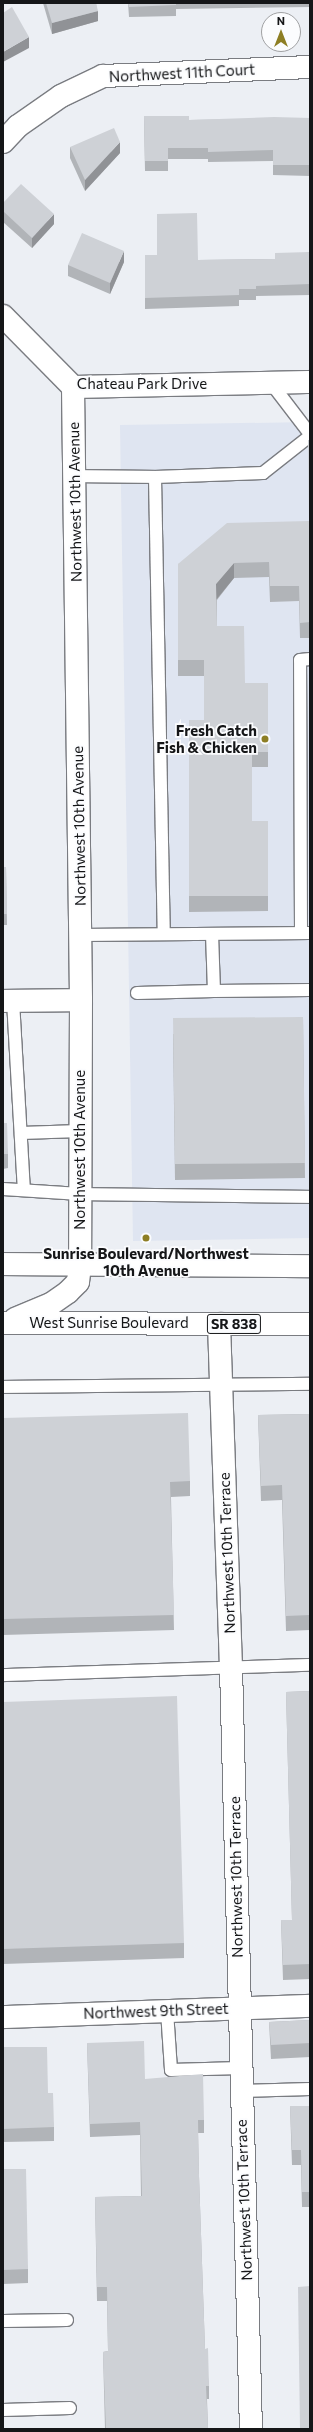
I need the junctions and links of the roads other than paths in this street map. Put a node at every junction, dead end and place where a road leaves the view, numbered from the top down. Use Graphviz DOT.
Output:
graph roads {
  1 [pos="310,67"];
  2 [pos="3,142"];
  3 [pos="3,316"];
  4 [pos="310,382"];
  5 [pos="271,383"];
  6 [pos="73,387"];
  7 [pos="310,435"];
  8 [pos="74,476"];
  9 [pos="155,477"];
  10 [pos="310,660"];
  11 [pos="305,933"];
  12 [pos="164,934"];
  13 [pos="212,934"];
  14 [pos="80,935"];
  15 [pos="310,990"];
  16 [pos="214,991"];
  17 [pos="137,993"];
  18 [pos="81,1000"];
  19 [pos="8,1001"];
  20 [pos="80,1131"];
  21 [pos="21,1133"];
  22 [pos="3,1189"];
  23 [pos="24,1189"];
  24 [pos="80,1194"];
  25 [pos="310,1197"];
  26 [pos="3,1264"];
  27 [pos="80,1265"];
  28 [pos="310,1266"];
  29 [pos="4,1323"];
  30 [pos="219,1324"];
  31 [pos="310,1324"];
  32 [pos="221,1383"];
  33 [pos="310,1384"];
  34 [pos="3,1387"];
  35 [pos="310,1664"];
  36 [pos="231,1667"];
  37 [pos="3,1675"];
  38 [pos="310,2006"];
  39 [pos="238,2008"];
  40 [pos="167,2011"];
  41 [pos="3,2017"];
  42 [pos="240,2068"];
  43 [pos="310,2089"];
  44 [pos="241,2091"];
  45 [pos="67,2320"];
  46 [pos="3,2321"];
  47 [pos="70,2408"];
  48 [pos="3,2410"];
  49 [pos="251,2429"];
  1 -- 2 [label="street, Northwest 11th Court"];
  3 -- 6 [label="street, Chateau Park Drive"];
  4 -- 5 [label="street, Chateau Park Drive"];
  5 -- 6 [label="street, Chateau Park Drive"];
  5 -- 7 [label="lane"];
  6 -- 8 [label="street, Northwest 10th Avenue"];
  7 -- 9 [label="lane"];
  8 -- 9 [label="lane"];
  8 -- 14 [label="street, Northwest 10th Avenue"];
  9 -- 12 [label="lane"];
  10 -- 11 [label="lane"];
  11 -- 13 [label="lane"];
  12 -- 13 [label="lane"];
  12 -- 14 [label="lane"];
  13 -- 16 [label="lane"];
  14 -- 18 [label="street, Northwest 10th Avenue"];
  15 -- 16 [label="lane"];
  16 -- 17 [label="lane"];
  18 -- 19 [label="street"];
  18 -- 20 [label="street, Northwest 10th Avenue"];
  19 -- 21 [label="lane"];
  20 -- 21 [label="lane"];
  20 -- 24 [label="street, Northwest 10th Avenue"];
  21 -- 23 [label="lane"];
  22 -- 23 [label="lane"];
  23 -- 24 [label="lane"];
  24 -- 25 [label="lane"];
  24 -- 27 [label="street, Northwest 10th Avenue"];
  26 -- 27 [label="street"];
  27 -- 28 [label="street"];
  27 -- 29 [label="street, Northwest 10th Avenue"];
  29 -- 30 [label="street, West Sunrise Boulevard / SR 838"];
  30 -- 31 [label="street, West Sunrise Boulevard / SR 838"];
  30 -- 32 [label="street, Northwest 10th Terrace"];
  32 -- 33 [label="lane"];
  32 -- 34 [label="lane"];
  32 -- 36 [label="street, Northwest 10th Terrace"];
  35 -- 36 [label="lane"];
  36 -- 37 [label="lane"];
  36 -- 39 [label="street, Northwest 10th Terrace"];
  38 -- 39 [label="street, Northwest 9th Street"];
  39 -- 40 [label="street, Northwest 9th Street"];
  39 -- 42 [label="street, Northwest 10th Terrace"];
  40 -- 41 [label="street, Northwest 9th Street"];
  40 -- 42 [label="lane"];
  42 -- 44 [label="street, Northwest 10th Terrace"];
  43 -- 44 [label="lane"];
  44 -- 49 [label="street, Northwest 10th Terrace"];
  45 -- 46 [label="lane"];
  47 -- 48 [label="lane"];
}
